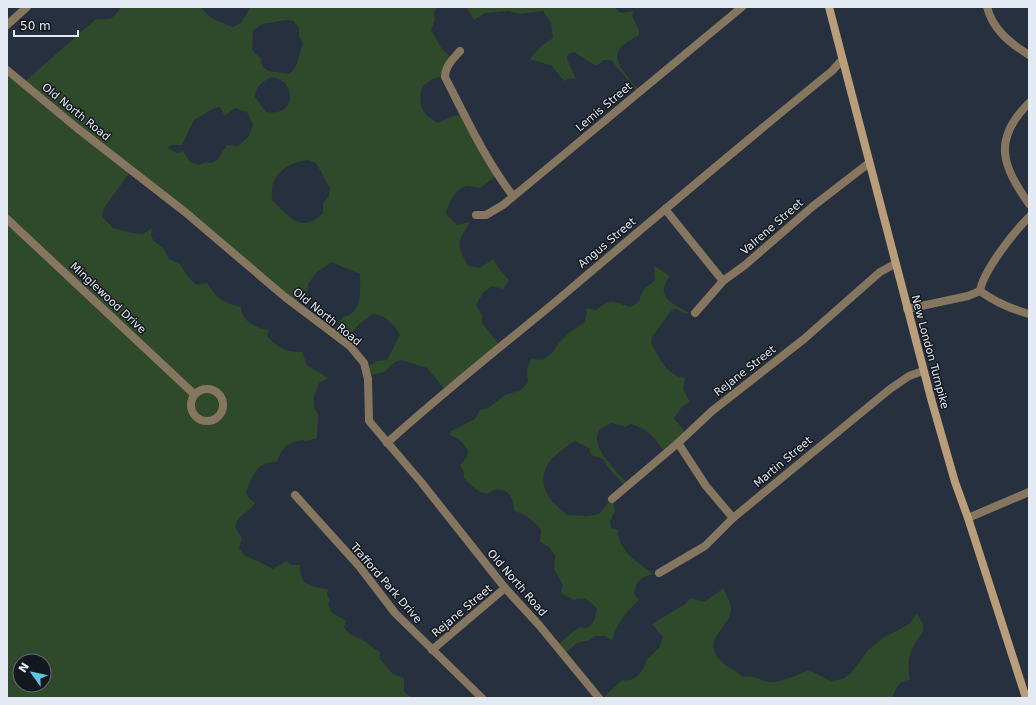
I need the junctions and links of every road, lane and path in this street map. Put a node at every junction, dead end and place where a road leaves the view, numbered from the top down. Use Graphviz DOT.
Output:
graph roads {
  1 [pos="27,7"];
  2 [pos="742,7"];
  3 [pos="828,7"];
  4 [pos="987,7"];
  5 [pos="7,25"];
  6 [pos="460,50"];
  7 [pos="1029,55"];
  8 [pos="842,60"];
  9 [pos="7,70"];
  10 [pos="1029,103"];
  11 [pos="869,163"];
  12 [pos="513,196"];
  13 [pos="1029,204"];
  14 [pos="665,209"];
  15 [pos="476,215"];
  16 [pos="1029,217"];
  17 [pos="7,219"];
  18 [pos="895,264"];
  19 [pos="723,281"];
  20 [pos="980,291"];
  21 [pos="907,309"];
  22 [pos="695,313"];
  23 [pos="1029,314"];
  24 [pos="923,371"];
  25 [pos="194,394"];
  26 [pos="387,443"];
  27 [pos="678,444"];
  28 [pos="1029,492"];
  29 [pos="295,495"];
  30 [pos="612,499"];
  31 [pos="733,518"];
  32 [pos="968,518"];
  33 [pos="659,573"];
  34 [pos="505,588"];
  35 [pos="432,650"];
  36 [pos="482,698"];
  37 [pos="599,698"];
  38 [pos="1026,698"];
  1 -- 5 [label="street"];
  2 -- 12 [label="street, Lemis Street"];
  3 -- 8 [label="main road, New London Turnpike"];
  4 -- 7 [label="street"];
  6 -- 12 [label="street"];
  8 -- 11 [label="main road, New London Turnpike"];
  8 -- 14 [label="street, Angus Street"];
  9 -- 26 [label="street, Old North Road"];
  10 -- 13 [label="street"];
  11 -- 18 [label="main road, New London Turnpike"];
  11 -- 19 [label="street, Valrene Street"];
  12 -- 15 [label="street, Lemis Street"];
  14 -- 19 [label="street"];
  14 -- 26 [label="street, Angus Street"];
  16 -- 20 [label="street"];
  17 -- 25 [label="street, Minglewood Drive"];
  18 -- 21 [label="main road, New London Turnpike"];
  18 -- 27 [label="street, Rejane Street"];
  19 -- 22 [label="street, Valrene Street"];
  20 -- 21 [label="street"];
  20 -- 23 [label="street"];
  21 -- 24 [label="main road, New London Turnpike"];
  24 -- 31 [label="street, Martin Street"];
  24 -- 32 [label="main road, New London Turnpike"];
  25 -- 25 [label="street"];
  26 -- 34 [label="street, Old North Road"];
  27 -- 30 [label="street, Rejane Street"];
  27 -- 31 [label="street"];
  28 -- 32 [label="street"];
  29 -- 35 [label="street, Trafford Park Drive"];
  31 -- 33 [label="street, Martin Street"];
  32 -- 38 [label="main road, New London Turnpike"];
  34 -- 35 [label="street, Rejane Street"];
  34 -- 37 [label="street, Old North Road"];
  35 -- 36 [label="street, Trafford Park Drive"];
}
